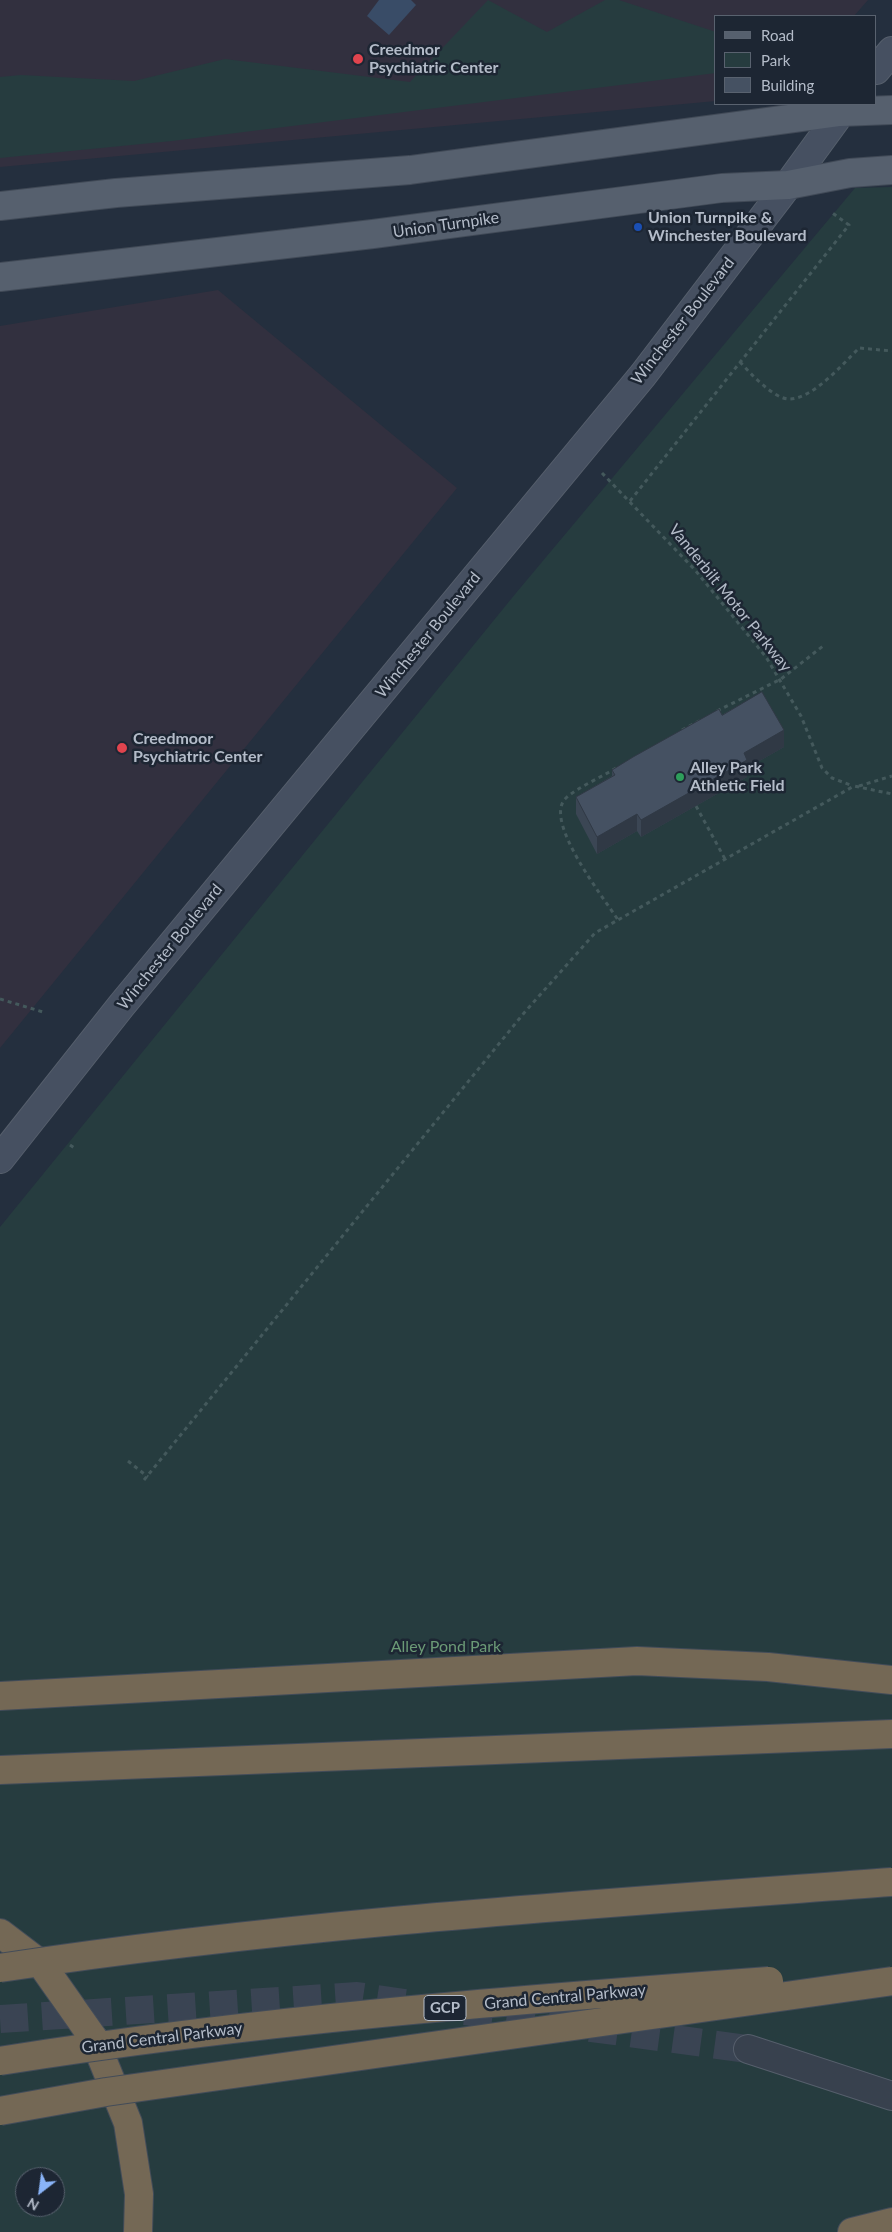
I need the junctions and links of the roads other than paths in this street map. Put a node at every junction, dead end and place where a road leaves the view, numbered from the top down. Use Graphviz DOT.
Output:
graph roads {
  1 [pos="892,51"];
  2 [pos="877,69"];
  3 [pos="844,108"];
  4 [pos="892,110"];
  5 [pos="892,170"];
  6 [pos="788,185"];
  7 [pos="0,206"];
  8 [pos="0,277"];
  9 [pos="0,1159"];
  10 [pos="892,1680"];
  11 [pos="0,1696"];
  12 [pos="892,1734"];
  13 [pos="0,1770"];
  14 [pos="892,1882"];
  15 [pos="0,1933"];
  16 [pos="0,1968"];
  17 [pos="892,1972"];
  18 [pos="892,1981"];
  19 [pos="748,2050"];
  20 [pos="0,2061"];
  21 [pos="892,2096"];
  22 [pos="0,2111"];
  23 [pos="892,2222"];
  24 [pos="138,2232"];
  25 [pos="852,2232"];
  1 -- 2 [label="main road"];
  3 -- 4 [label="main road"];
  3 -- 6 [label="main road, Winchester Boulevard"];
  3 -- 7 [label="main road"];
  5 -- 6 [label="main road, Union Turnpike"];
  6 -- 8 [label="main road, Union Turnpike"];
  6 -- 9 [label="main road, Winchester Boulevard"];
  10 -- 11 [label="highway"];
  12 -- 13 [label="highway"];
  14 -- 16 [label="highway, bridge"];
  15 -- 24 [label="highway, bridge"];
  17 -- 20 [label="highway, Grand Central Parkway / GCP, bridge"];
  18 -- 22 [label="highway, bridge"];
  19 -- 21 [label="street"];
  23 -- 25 [label="highway"];
}
